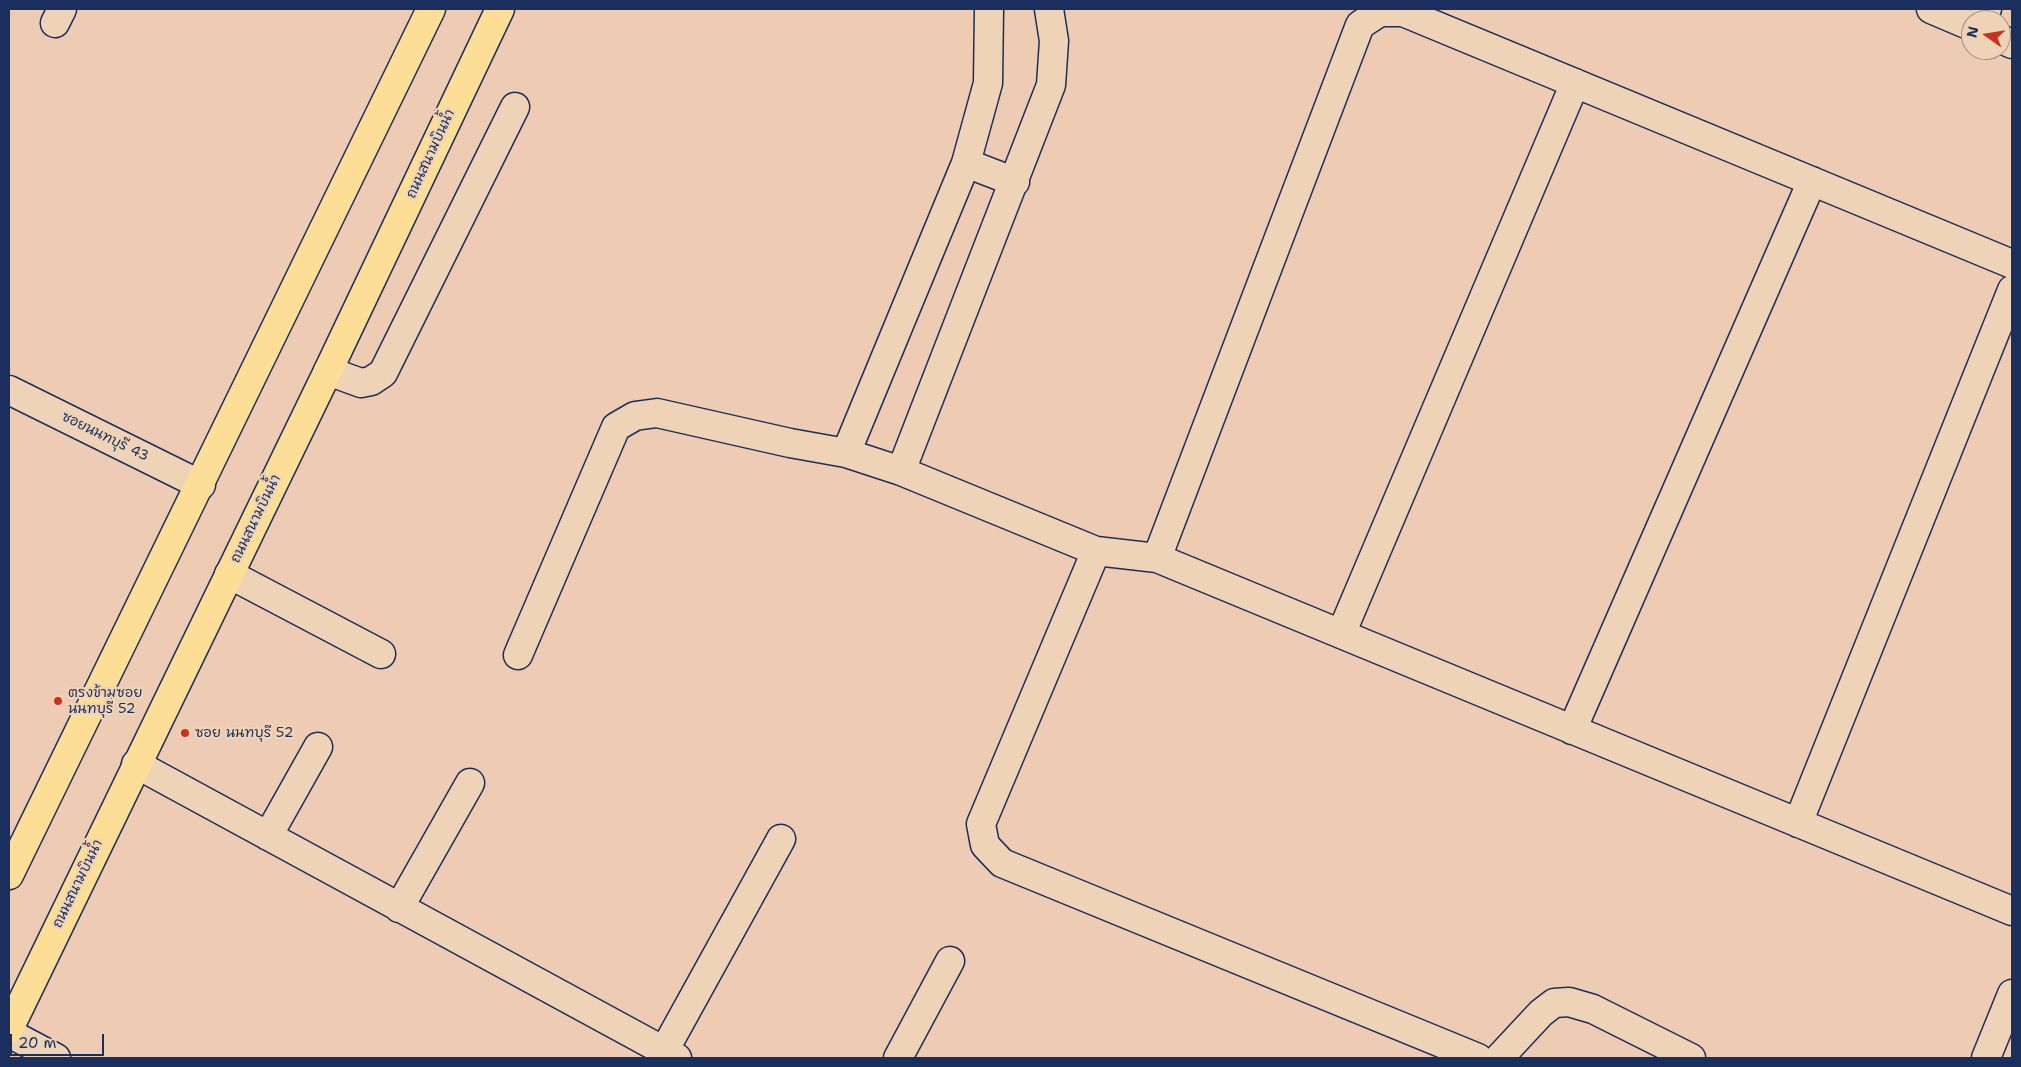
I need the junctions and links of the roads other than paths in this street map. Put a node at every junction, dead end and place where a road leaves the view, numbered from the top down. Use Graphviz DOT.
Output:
graph roads {
  1 [pos="431,9"];
  2 [pos="500,9"];
  3 [pos="989,9"];
  4 [pos="1049,9"];
  5 [pos="1931,9"];
  6 [pos="1961,22"];
  7 [pos="1575,83"];
  8 [pos="515,107"];
  9 [pos="966,163"];
  10 [pos="1812,181"];
  11 [pos="1015,182"];
  12 [pos="2012,264"];
  13 [pos="2012,290"];
  14 [pos="328,371"];
  15 [pos="9,390"];
  16 [pos="846,452"];
  17 [pos="901,471"];
  18 [pos="201,485"];
  19 [pos="1096,551"];
  20 [pos="1157,558"];
  21 [pos="229,574"];
  22 [pos="1341,634"];
  23 [pos="381,654"];
  24 [pos="518,655"];
  25 [pos="1572,730"];
  26 [pos="318,747"];
  27 [pos="136,764"];
  28 [pos="470,783"];
  29 [pos="1798,823"];
  30 [pos="268,836"];
  31 [pos="781,839"];
  32 [pos="12,862"];
  33 [pos="399,908"];
  34 [pos="2012,911"];
  35 [pos="950,961"];
  36 [pos="2012,994"];
  37 [pos="9,1029"];
  38 [pos="9,1033"];
  39 [pos="670,1055"];
  40 [pos="56,1058"];
  41 [pos="898,1058"];
  42 [pos="1478,1058"];
  43 [pos="1499,1058"];
  44 [pos="1691,1058"];
  45 [pos="1986,1058"];
  1 -- 18 [label="main road"];
  2 -- 14 [label="main road, ถนนสนามบินน้ำ"];
  3 -- 9 [label="street"];
  4 -- 11 [label="street"];
  5 -- 6 [label="street"];
  7 -- 10 [label="street"];
  7 -- 20 [label="street"];
  7 -- 22 [label="street"];
  8 -- 14 [label="street"];
  9 -- 11 [label="street"];
  9 -- 16 [label="street"];
  10 -- 12 [label="street"];
  10 -- 25 [label="street"];
  11 -- 17 [label="street"];
  13 -- 29 [label="street"];
  14 -- 21 [label="main road, ถนนสนามบินน้ำ"];
  15 -- 18 [label="street, ซอยนนทบุรี 43"];
  16 -- 17 [label="street"];
  16 -- 24 [label="street"];
  17 -- 19 [label="street"];
  18 -- 32 [label="main road"];
  19 -- 20 [label="street"];
  19 -- 42 [label="street"];
  20 -- 22 [label="street"];
  21 -- 23 [label="street"];
  21 -- 27 [label="main road, ถนนสนามบินน้ำ"];
  22 -- 25 [label="street"];
  25 -- 29 [label="street"];
  26 -- 30 [label="street"];
  27 -- 30 [label="street"];
  27 -- 37 [label="main road, ถนนสนามบินน้ำ"];
  28 -- 33 [label="street"];
  29 -- 34 [label="street"];
  30 -- 33 [label="street"];
  31 -- 39 [label="street"];
  33 -- 39 [label="street"];
  35 -- 41 [label="street"];
  36 -- 45 [label="street"];
  38 -- 40 [label="street"];
  43 -- 44 [label="street"];
}
